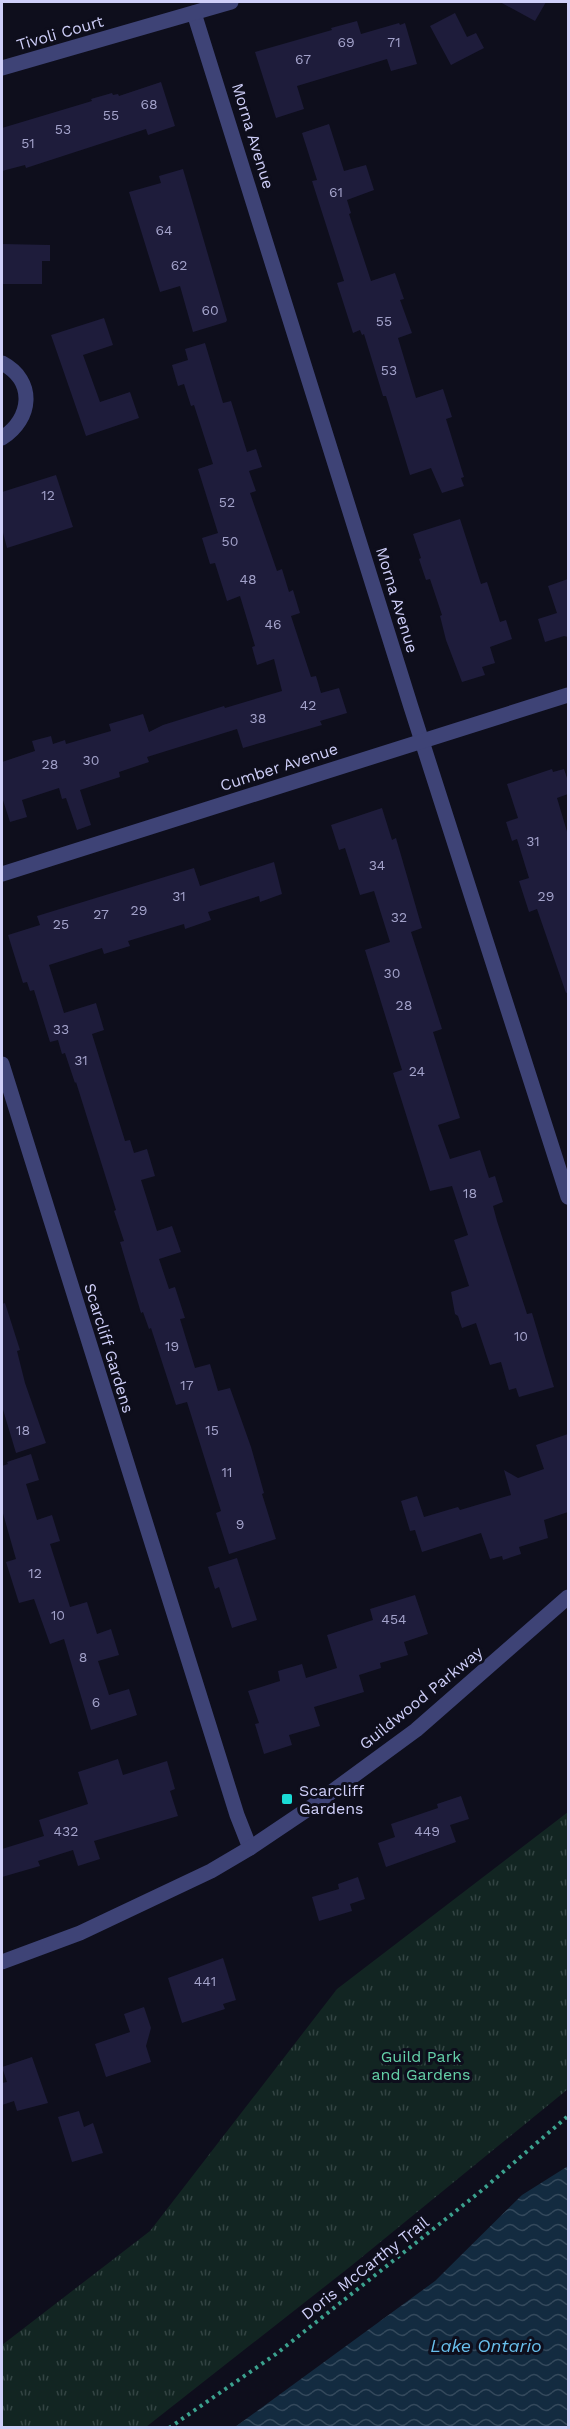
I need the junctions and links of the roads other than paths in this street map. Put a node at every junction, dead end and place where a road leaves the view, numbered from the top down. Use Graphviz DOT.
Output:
graph roads {
  1 [pos="231,2"];
  2 [pos="194,13"];
  3 [pos="2,68"];
  4 [pos="2,363"];
  5 [pos="2,438"];
  6 [pos="568,695"];
  7 [pos="422,740"];
  8 [pos="2,874"];
  9 [pos="2,1064"];
  10 [pos="568,1197"];
  11 [pos="568,1597"];
  12 [pos="250,1848"];
  13 [pos="2,1962"];
  1 -- 2 [label="street, Tivoli Court"];
  2 -- 3 [label="street, Tivoli Court"];
  2 -- 7 [label="street, Morna Avenue"];
  4 -- 5 [label="street"];
  6 -- 7 [label="street, Cumber Avenue"];
  7 -- 8 [label="street, Cumber Avenue"];
  7 -- 10 [label="street, Morna Avenue"];
  9 -- 12 [label="street, Scarcliff Gardens"];
  11 -- 12 [label="street, Guildwood Parkway"];
  12 -- 13 [label="street, Guildwood Parkway"];
}
